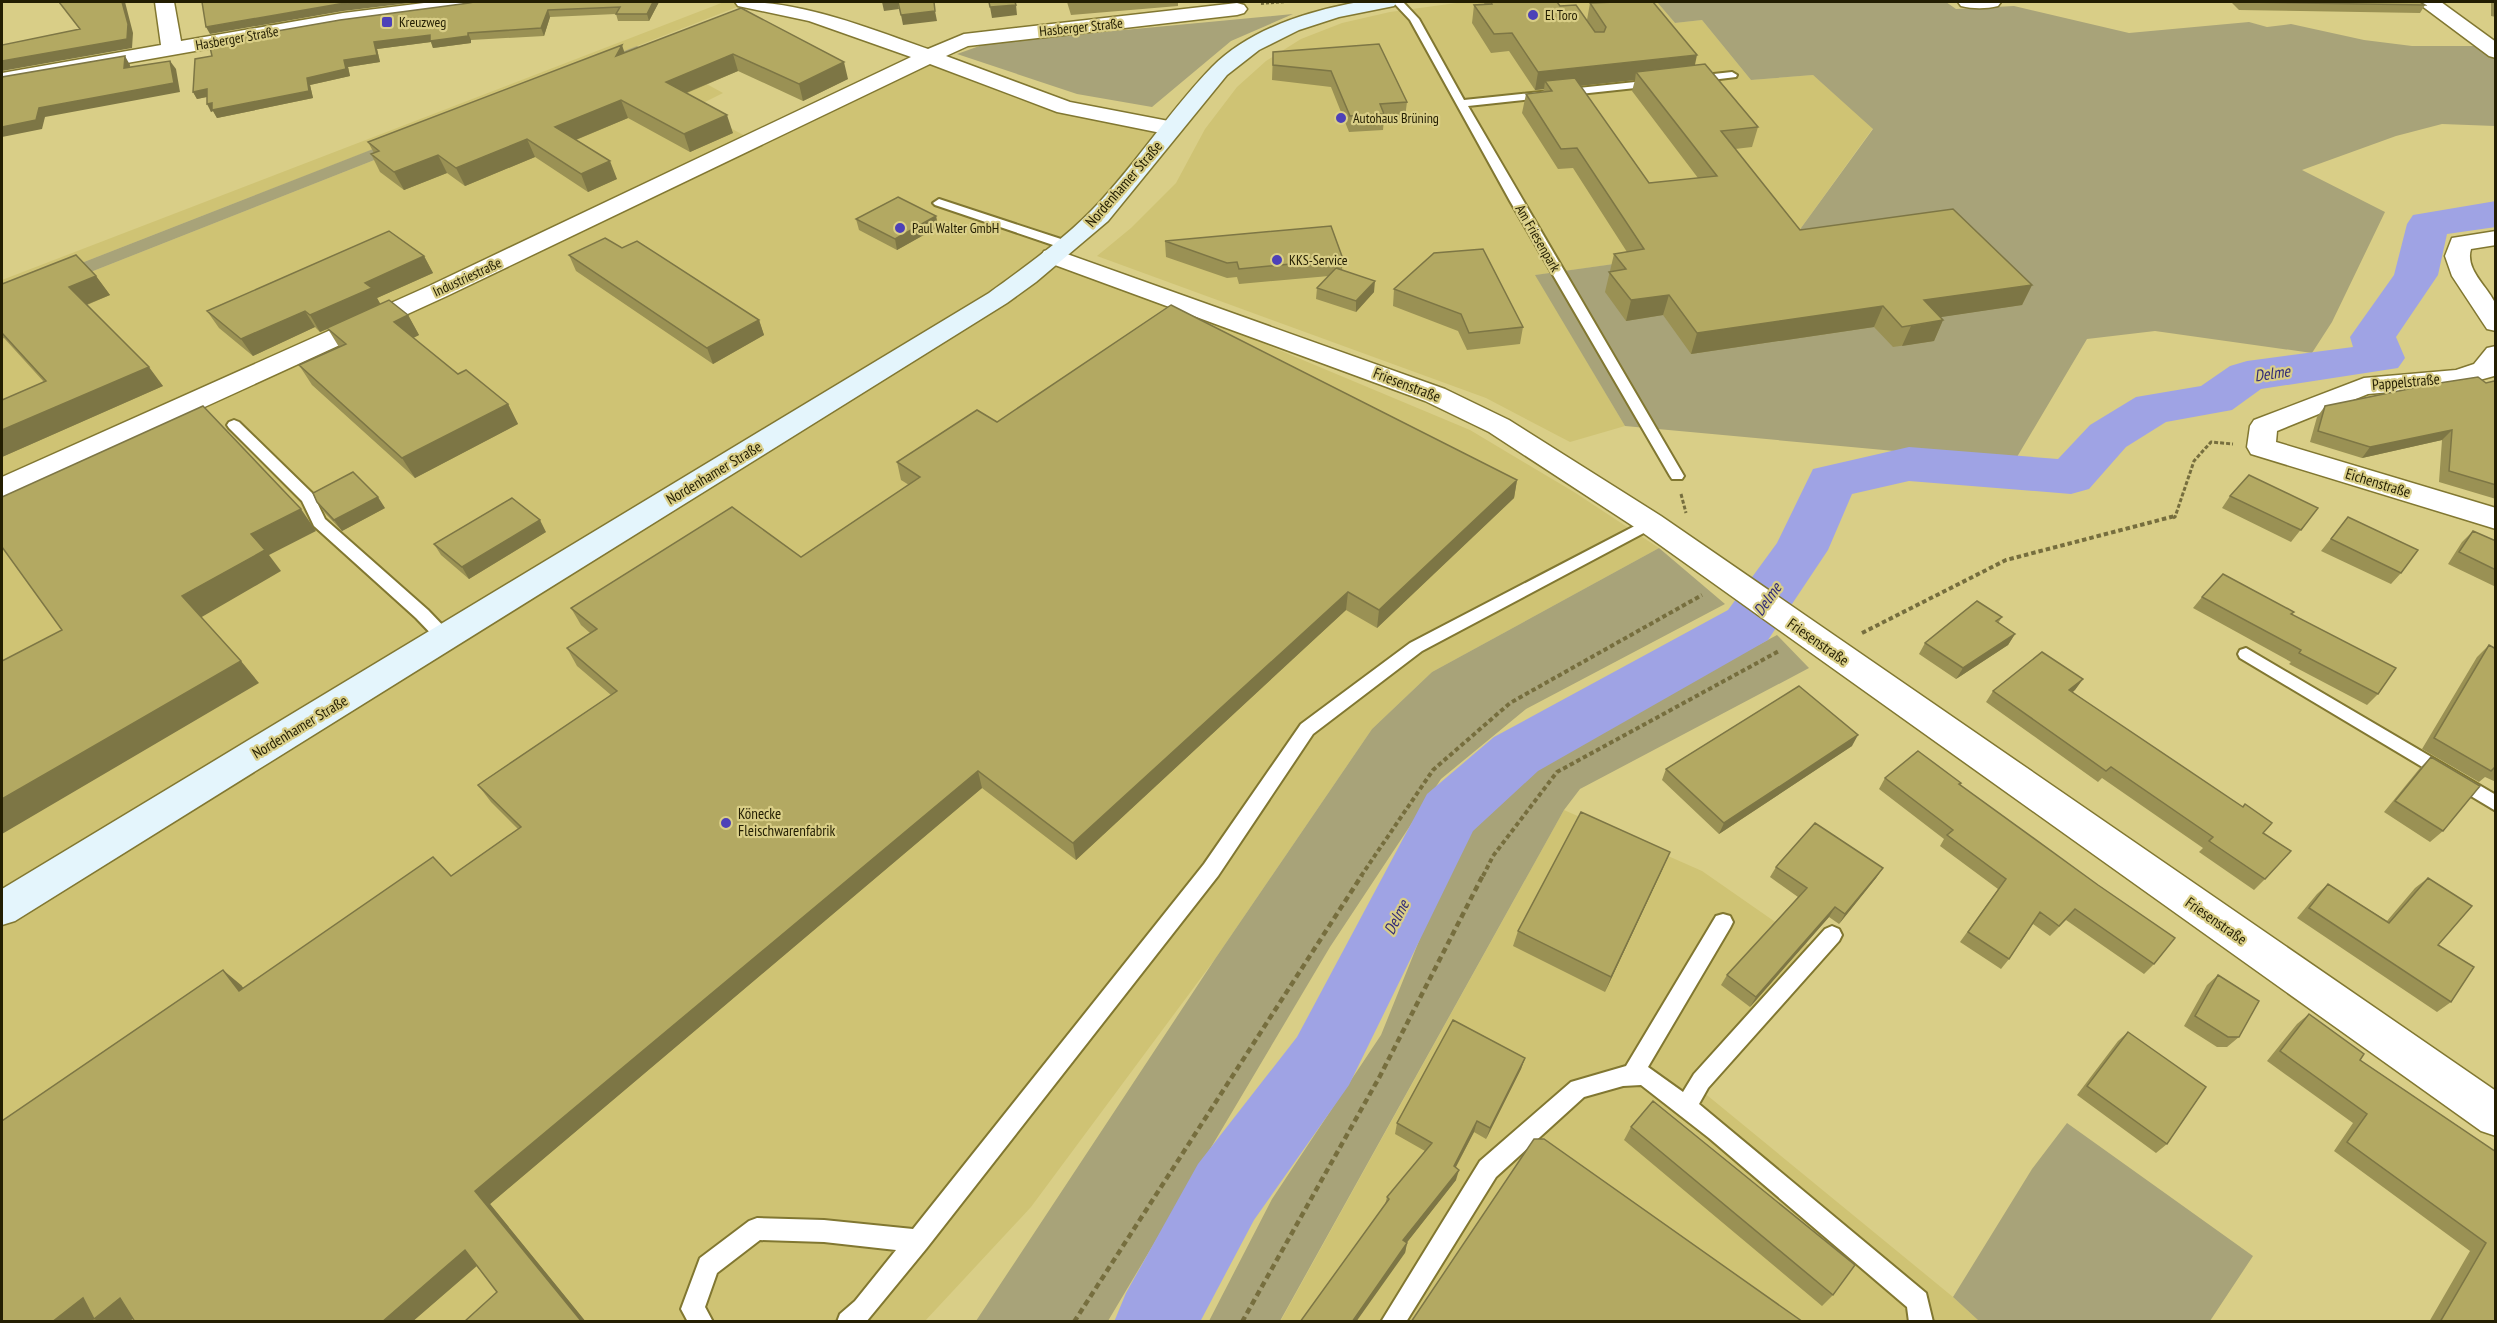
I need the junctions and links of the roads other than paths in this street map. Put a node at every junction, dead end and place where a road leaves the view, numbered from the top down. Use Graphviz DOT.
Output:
graph roads {
  1 [pos="164,2"];
  2 [pos="472,2"];
  3 [pos="745,2"];
  4 [pos="1387,2"];
  5 [pos="1398,2"];
  6 [pos="1968,2"];
  7 [pos="1991,2"];
  8 [pos="2433,5"];
  9 [pos="1237,9"];
  10 [pos="2484,18"];
  11 [pos="172,49"];
  12 [pos="2496,52"];
  13 [pos="928,57"];
  14 [pos="1732,75"];
  15 [pos="2,79"];
  16 [pos="1685,80"];
  17 [pos="1662,82"];
  18 [pos="1462,103"];
  19 [pos="1171,128"];
  20 [pos="939,203"];
  21 [pos="2496,238"];
  22 [pos="1059,251"];
  23 [pos="2496,323"];
  24 [pos="2496,354"];
  25 [pos="234,425"];
  26 [pos="2261,447"];
  27 [pos="1677,476"];
  28 [pos="2,488"];
  29 [pos="2496,519"];
  30 [pos="1650,523"];
  31 [pos="445,638"];
  32 [pos="2246,654"];
  33 [pos="2496,804"];
  34 [pos="2,909"];
  35 [pos="1723,922"];
  36 [pos="1832,935"];
  37 [pos="1632,1076"];
  38 [pos="2492,1104"];
  39 [pos="1685,1107"];
  40 [pos="918,1241"];
  41 [pos="702,1322"];
  42 [pos="848,1322"];
  43 [pos="1392,1322"];
  44 [pos="1921,1322"];
  1 -- 11 [label="street"];
  2 -- 11 [label="street, Hasberger Straße"];
  3 -- 13 [label="street"];
  4 -- 19 [label="street, Nordenhamer Straße"];
  5 -- 18 [label="lane, Am Friesenpark"];
  6 -- 7 [label="street"];
  8 -- 10 [label="street"];
  8 -- 12 [label="street"];
  9 -- 13 [label="street, Hasberger Straße"];
  11 -- 15 [label="street, Hasberger Straße"];
  13 -- 19 [label="street"];
  13 -- 28 [label="street, Industriestraße"];
  14 -- 16 [label="lane"];
  17 -- 18 [label="lane"];
  18 -- 27 [label="lane, Am Friesenpark"];
  19 -- 22 [label="street, Nordenhamer Straße"];
  20 -- 22 [label="lane"];
  21 -- 23 [label="street"];
  22 -- 30 [label="street, Friesenstraße"];
  22 -- 31 [label="street, Nordenhamer Straße"];
  24 -- 26 [label="street, Pappelstraße"];
  25 -- 31 [label="lane"];
  26 -- 29 [label="street, Eichenstraße"];
  30 -- 38 [label="street, Friesenstraße"];
  30 -- 40 [label="lane"];
  31 -- 34 [label="street, Nordenhamer Straße"];
  32 -- 33 [label="lane"];
  35 -- 37 [label="lane"];
  36 -- 39 [label="lane"];
  37 -- 39 [label="lane"];
  37 -- 43 [label="lane"];
  39 -- 44 [label="lane"];
  40 -- 41 [label="lane"];
  40 -- 42 [label="lane"];
}
